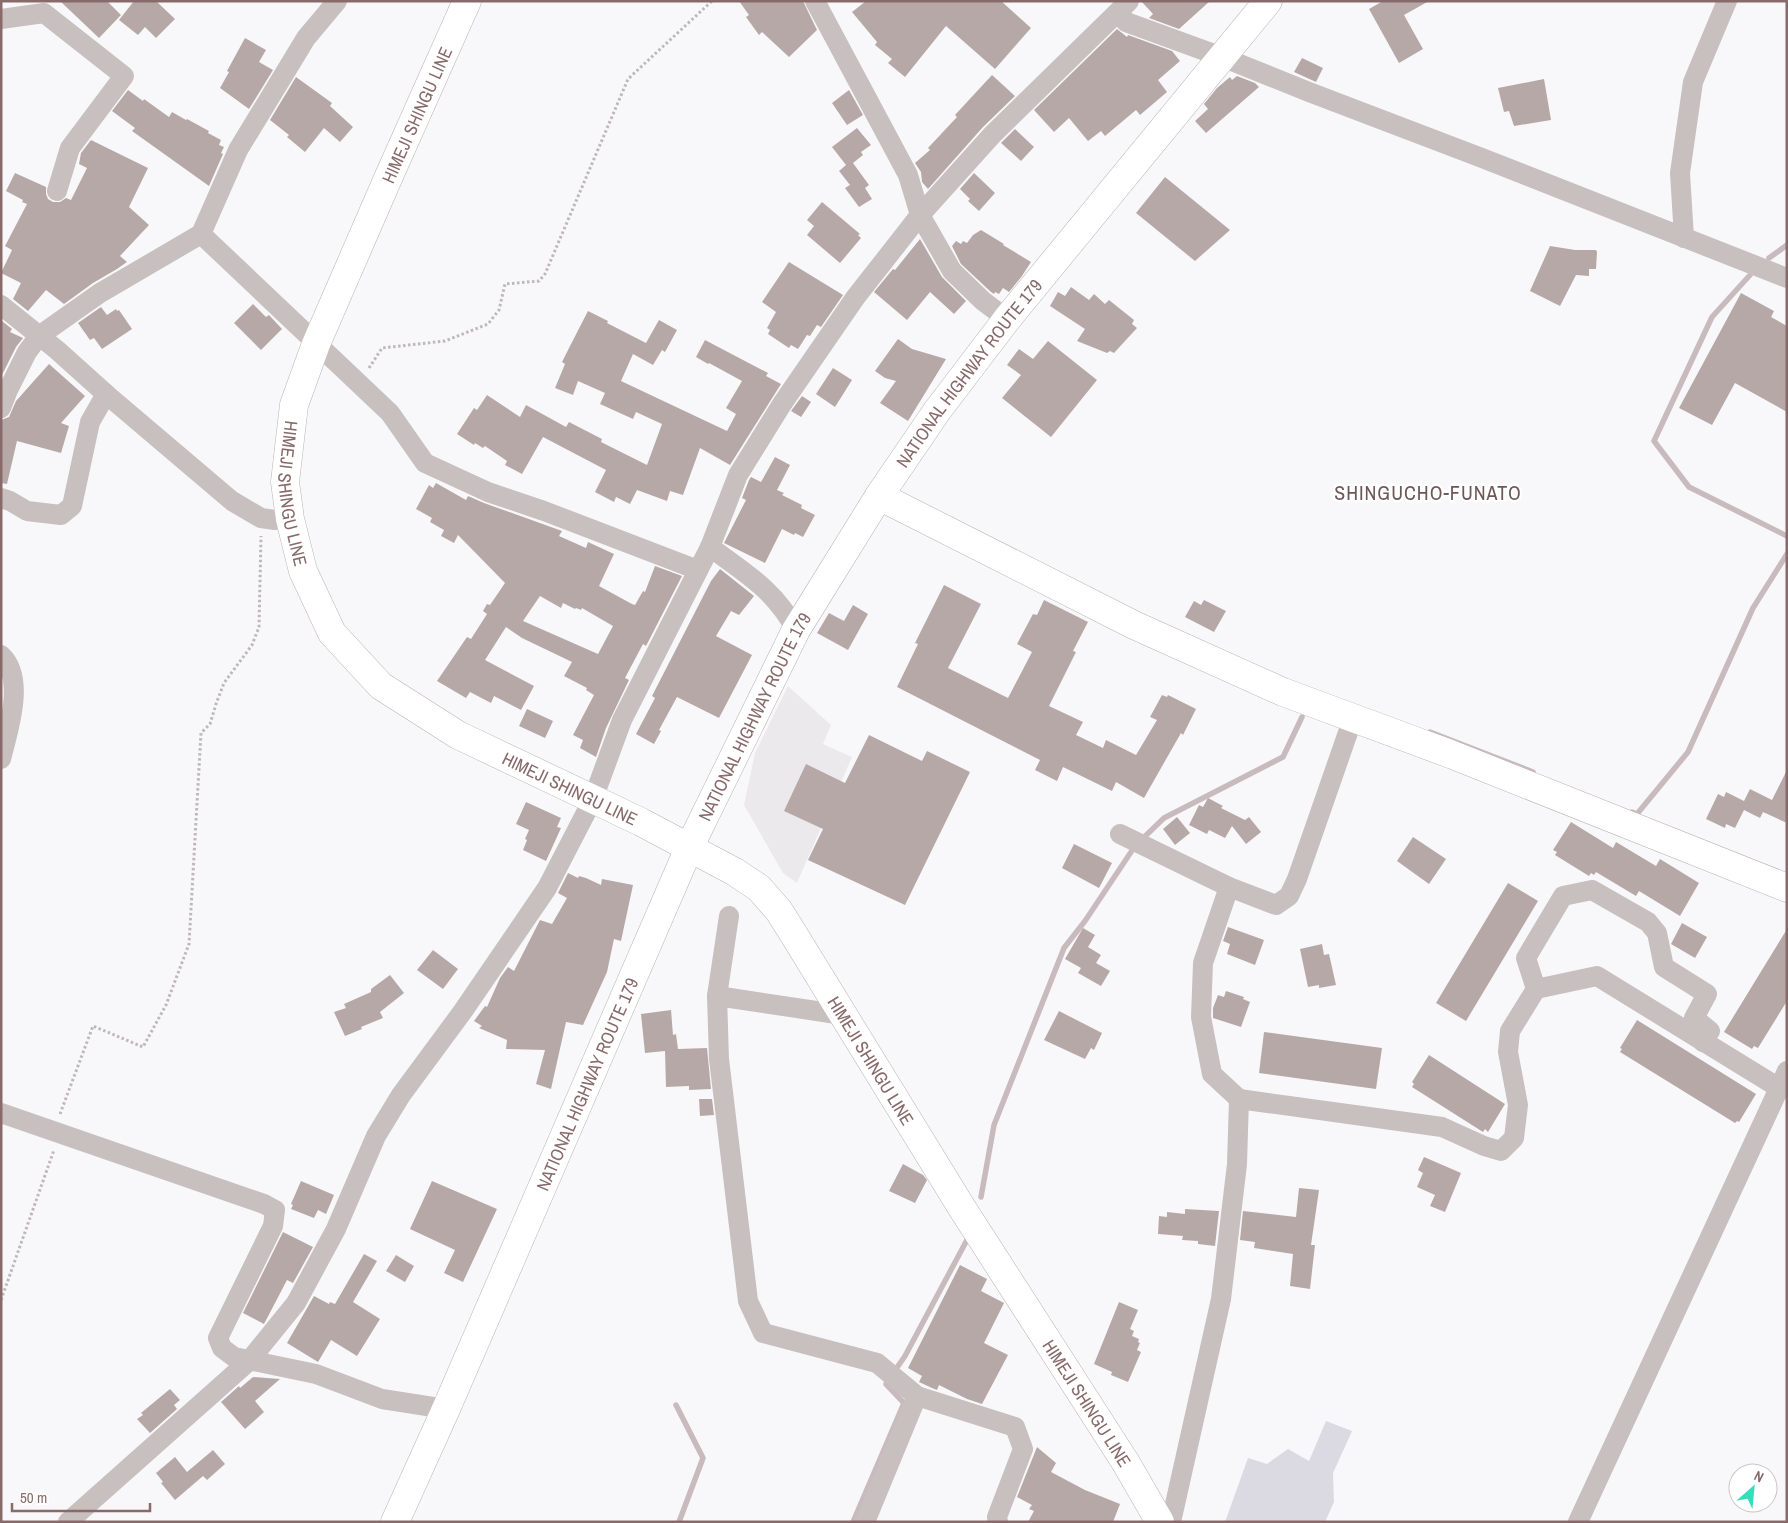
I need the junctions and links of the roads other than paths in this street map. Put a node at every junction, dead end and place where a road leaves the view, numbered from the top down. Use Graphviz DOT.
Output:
graph roads {
  1 [pos="337,1"];
  2 [pos="467,1"];
  3 [pos="815,1"];
  4 [pos="1268,1"];
  5 [pos="1727,1"];
  6 [pos="1124,6"];
  7 [pos="50,7"];
  8 [pos="1,19"];
  9 [pos="1222,57"];
  10 [pos="57,191"];
  11 [pos="920,215"];
  12 [pos="201,234"];
  13 [pos="1684,238"];
  14 [pos="1787,278"];
  15 [pos="1,305"];
  16 [pos="1007,319"];
  17 [pos="39,336"];
  18 [pos="316,344"];
  19 [pos="106,394"];
  20 [pos="1,408"];
  21 [pos="879,496"];
  22 [pos="1,498"];
  23 [pos="290,518"];
  24 [pos="710,548"];
  25 [pos="698,570"];
  26 [pos="796,630"];
  27 [pos="1,655"];
  28 [pos="1353,718"];
  29 [pos="1,759"];
  30 [pos="593,800"];
  31 [pos="1120,834"];
  32 [pos="689,848"];
  33 [pos="1229,888"];
  34 [pos="1787,888"];
  35 [pos="729,916"];
  36 [pos="1536,989"];
  37 [pos="717,996"];
  38 [pos="843,1015"];
  39 [pos="1703,1042"];
  40 [pos="1783,1080"];
  41 [pos="1239,1099"];
  42 [pos="1,1113"];
  43 [pos="249,1361"];
  44 [pos="916,1396"];
  45 [pos="446,1409"];
  46 [pos="68,1522"];
  47 [pos="395,1522"];
  48 [pos="865,1522"];
  49 [pos="998,1522"];
  50 [pos="1160,1522"];
  51 [pos="1171,1522"];
  52 [pos="1578,1522"];
  1 -- 12 [label="street"];
  2 -- 18 [label="main road, HIMEJI SHINGU LINE"];
  3 -- 11 [label="street"];
  4 -- 9 [label="main road, NATIONAL HIGHWAY ROUTE 179"];
  5 -- 13 [label="street"];
  6 -- 9 [label="street"];
  6 -- 11 [label="street"];
  7 -- 8 [label="street"];
  7 -- 10 [label="street"];
  9 -- 13 [label="street"];
  9 -- 16 [label="main road, NATIONAL HIGHWAY ROUTE 179"];
  11 -- 16 [label="street"];
  11 -- 24 [label="street"];
  12 -- 17 [label="street"];
  12 -- 18 [label="street"];
  13 -- 14 [label="street"];
  15 -- 17 [label="street"];
  16 -- 21 [label="main road, NATIONAL HIGHWAY ROUTE 179"];
  17 -- 19 [label="street"];
  17 -- 20 [label="street"];
  18 -- 23 [label="main road, HIMEJI SHINGU LINE"];
  18 -- 25 [label="street"];
  19 -- 22 [label="street"];
  19 -- 23 [label="street"];
  21 -- 26 [label="main road, NATIONAL HIGHWAY ROUTE 179"];
  21 -- 28 [label="main road"];
  23 -- 30 [label="main road, HIMEJI SHINGU LINE"];
  24 -- 25 [label="street"];
  24 -- 26 [label="street"];
  25 -- 30 [label="street"];
  26 -- 32 [label="main road, NATIONAL HIGHWAY ROUTE 179"];
  27 -- 29 [label="street"];
  28 -- 33 [label="street"];
  28 -- 34 [label="main road"];
  30 -- 32 [label="main road, HIMEJI SHINGU LINE"];
  30 -- 43 [label="street"];
  31 -- 33 [label="street"];
  32 -- 38 [label="main road, HIMEJI SHINGU LINE"];
  32 -- 45 [label="main road, NATIONAL HIGHWAY ROUTE 179"];
  33 -- 41 [label="street"];
  35 -- 37 [label="street"];
  36 -- 39 [label="street"];
  36 -- 39 [label="street"];
  36 -- 41 [label="street"];
  37 -- 38 [label="street"];
  37 -- 44 [label="street"];
  38 -- 50 [label="main road, HIMEJI SHINGU LINE"];
  39 -- 40 [label="street"];
  40 -- 52 [label="street"];
  41 -- 51 [label="street"];
  42 -- 43 [label="street"];
  43 -- 45 [label="street"];
  43 -- 46 [label="street"];
  44 -- 48 [label="street"];
  44 -- 49 [label="street"];
  45 -- 47 [label="main road, NATIONAL HIGHWAY ROUTE 179"];
}
